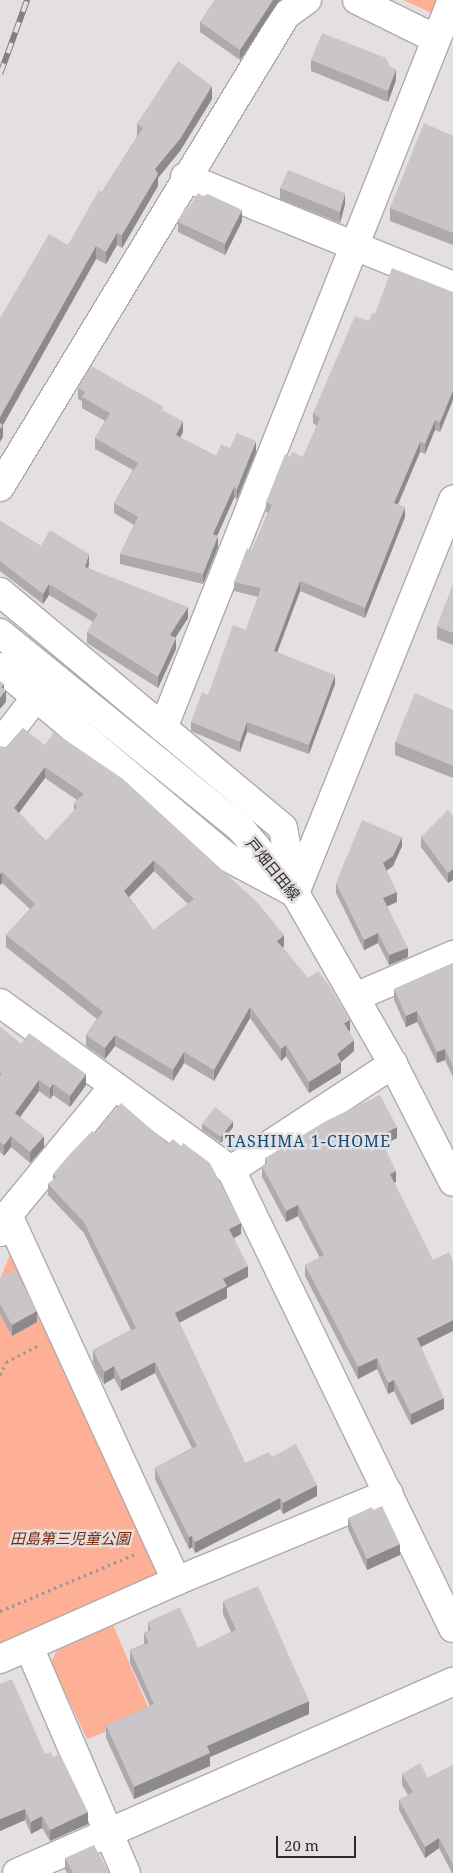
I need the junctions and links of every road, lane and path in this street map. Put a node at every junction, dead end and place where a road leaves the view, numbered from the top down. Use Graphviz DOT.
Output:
graph roads {
  1 [pos="307,0"];
  2 [pos="358,0"];
  3 [pos="452,0"];
  4 [pos="434,38"];
  5 [pos="185,177"];
  6 [pos="354,245"];
  7 [pos="453,286"];
  8 [pos="0,487"];
  9 [pos="453,499"];
  10 [pos="0,592"];
  11 [pos="0,633"];
  12 [pos="0,667"];
  13 [pos="36,697"];
  14 [pos="163,728"];
  15 [pos="0,744"];
  16 [pos="295,893"];
  17 [pos="453,955"];
  18 [pos="355,997"];
  19 [pos="0,1003"];
  20 [pos="394,1064"];
  21 [pos="114,1086"];
  22 [pos="230,1170"];
  23 [pos="452,1175"];
  24 [pos="4,1224"];
  25 [pos="62,1334"];
  26 [pos="0,1375"];
  27 [pos="389,1493"];
  28 [pos="159,1544"];
  29 [pos="176,1581"];
  30 [pos="0,1611"];
  31 [pos="453,1628"];
  32 [pos="28,1647"];
  33 [pos="0,1659"];
  34 [pos="453,1682"];
  35 [pos="107,1834"];
  36 [pos="17,1873"];
  37 [pos="126,1873"];
  1 -- 5 [label="street"];
  2 -- 4 [label="street"];
  3 -- 4 [label="street"];
  4 -- 6 [label="street"];
  5 -- 6 [label="street"];
  5 -- 8 [label="street"];
  6 -- 7 [label="street"];
  6 -- 14 [label="street"];
  9 -- 16 [label="street"];
  10 -- 14 [label="street"];
  11 -- 16 [label="street, 戸畑日田線"];
  12 -- 13 [label="street"];
  13 -- 15 [label="street"];
  13 -- 16 [label="street"];
  14 -- 16 [label="street"];
  16 -- 18 [label="street, 戸畑日田線"];
  17 -- 18 [label="street"];
  18 -- 20 [label="street, 戸畑日田線"];
  19 -- 21 [label="street"];
  20 -- 22 [label="street"];
  20 -- 23 [label="street, 戸畑日田線"];
  21 -- 22 [label="street"];
  21 -- 24 [label="street"];
  22 -- 27 [label="street"];
  24 -- 25 [label="street"];
  25 -- 26 [label="path"];
  25 -- 28 [label="street"];
  27 -- 29 [label="street"];
  27 -- 31 [label="street"];
  28 -- 29 [label="street"];
  28 -- 30 [label="path"];
  29 -- 32 [label="street"];
  32 -- 33 [label="street"];
  32 -- 35 [label="street"];
  34 -- 35 [label="street"];
  35 -- 36 [label="street"];
  35 -- 37 [label="street"];
}
